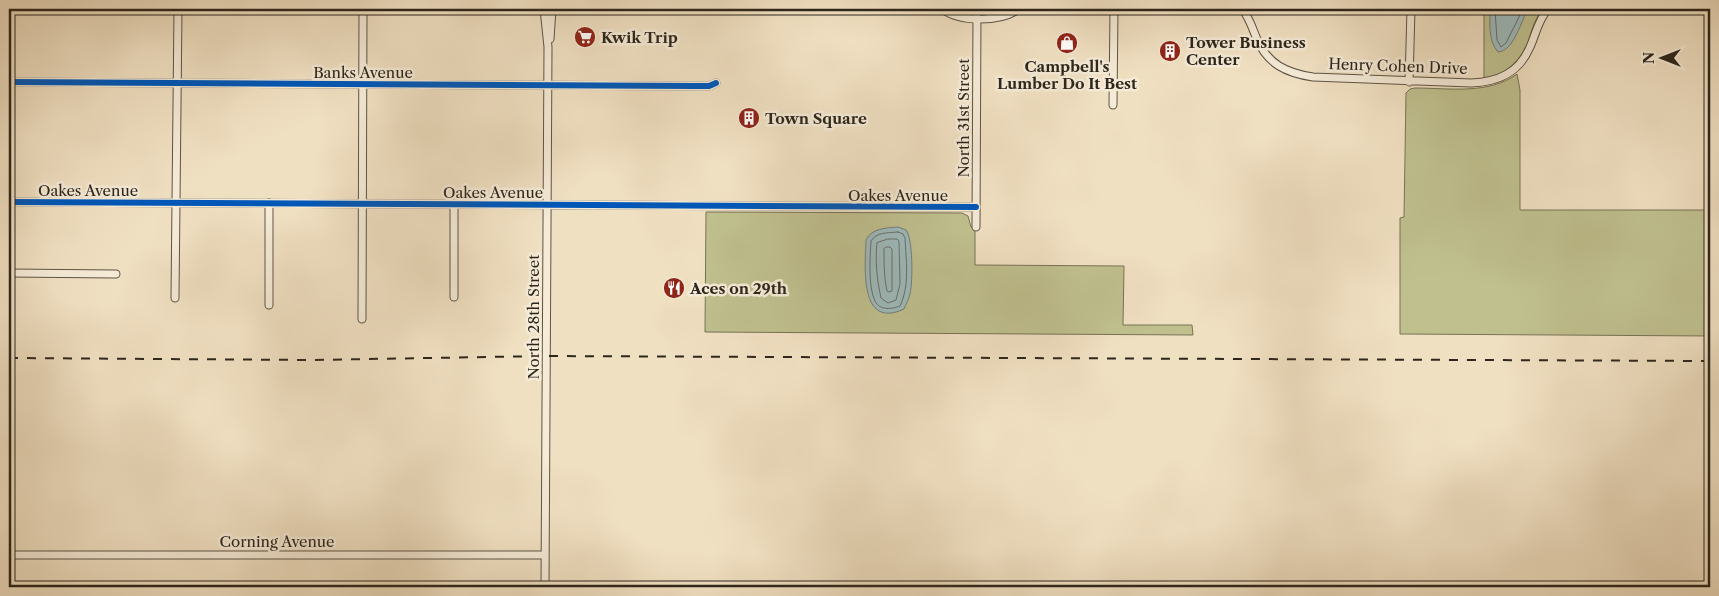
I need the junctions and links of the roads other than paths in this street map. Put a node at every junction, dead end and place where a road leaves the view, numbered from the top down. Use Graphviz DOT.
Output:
graph roads {
  1 [pos="178,9"];
  2 [pos="363,9"];
  3 [pos="544,9"];
  4 [pos="552,9"];
  5 [pos="942,9"];
  6 [pos="977,9"];
  7 [pos="1019,9"];
  8 [pos="1114,9"];
  9 [pos="1242,9"];
  10 [pos="1411,9"];
  11 [pos="1548,9"];
  12 [pos="977,18"];
  13 [pos="548,47"];
  14 [pos="9,82"];
  15 [pos="1409,82"];
  16 [pos="178,83"];
  17 [pos="716,83"];
  18 [pos="363,84"];
  19 [pos="548,86"];
  20 [pos="1114,105"];
  21 [pos="9,202"];
  22 [pos="176,203"];
  23 [pos="269,203"];
  24 [pos="363,204"];
  25 [pos="454,205"];
  26 [pos="547,205"];
  27 [pos="976,207"];
  28 [pos="976,227"];
  29 [pos="9,273"];
  30 [pos="116,274"];
  31 [pos="454,297"];
  32 [pos="175,298"];
  33 [pos="269,305"];
  34 [pos="362,319"];
  35 [pos="545,555"];
  36 [pos="9,556"];
  37 [pos="545,587"];
  1 -- 16 [label="street"];
  2 -- 18 [label="street"];
  3 -- 13 [label="street, North 28th Street"];
  4 -- 13 [label="street, North 28th Street"];
  5 -- 12 [label="street"];
  6 -- 12 [label="street, North 31st Street"];
  7 -- 12 [label="street"];
  8 -- 20 [label="street"];
  9 -- 15 [label="street, Henry Cohen Drive"];
  10 -- 15 [label="street"];
  11 -- 15 [label="street, Henry Cohen Drive"];
  12 -- 27 [label="street, North 31st Street"];
  13 -- 19 [label="street, North 28th Street"];
  14 -- 16 [label="street, Banks Avenue"];
  16 -- 18 [label="street, Banks Avenue"];
  16 -- 22 [label="street"];
  17 -- 19 [label="street, Banks Avenue"];
  18 -- 19 [label="street, Banks Avenue"];
  18 -- 24 [label="street"];
  19 -- 26 [label="street, North 28th Street"];
  21 -- 22 [label="street, Oakes Avenue"];
  22 -- 23 [label="street, Oakes Avenue"];
  22 -- 32 [label="street"];
  23 -- 24 [label="street, Oakes Avenue"];
  23 -- 33 [label="street"];
  24 -- 25 [label="street, Oakes Avenue"];
  24 -- 34 [label="street"];
  25 -- 26 [label="street, Oakes Avenue"];
  25 -- 31 [label="street"];
  26 -- 27 [label="street, Oakes Avenue"];
  26 -- 35 [label="street, North 28th Street"];
  27 -- 28 [label="street, North 31st Street"];
  29 -- 30 [label="street"];
  35 -- 36 [label="street, Corning Avenue"];
  35 -- 37 [label="street, North 28th Street"];
}
